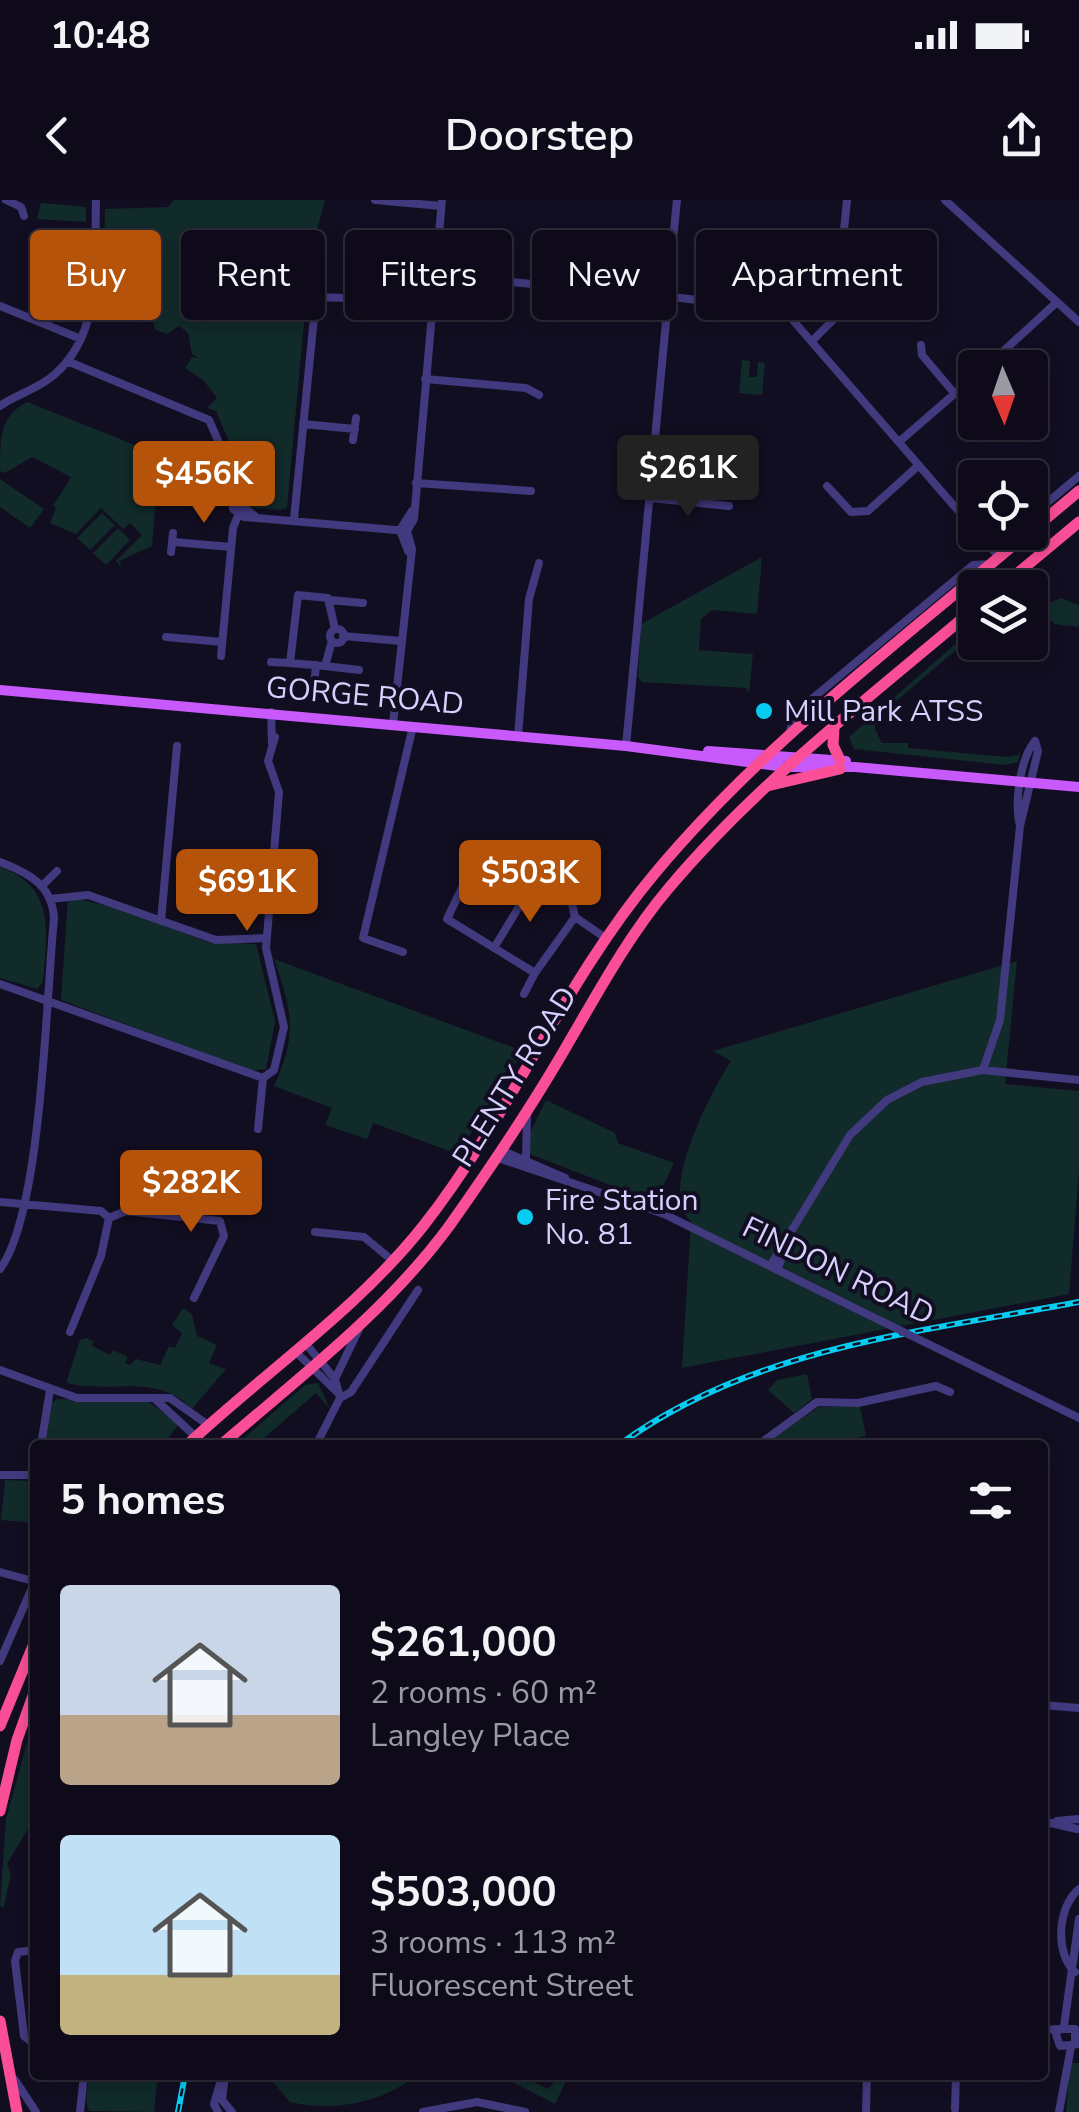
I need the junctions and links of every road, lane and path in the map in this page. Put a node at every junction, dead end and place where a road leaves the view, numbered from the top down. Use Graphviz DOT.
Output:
graph roads {
  1 [pos="6,200"];
  2 [pos="96,200"];
  3 [pos="375,200"];
  4 [pos="677,200"];
  5 [pos="847,200"];
  6 [pos="946,200"];
  7 [pos="441,203"];
  8 [pos="24,216"];
  9 [pos="439,230"];
  10 [pos="674,230"];
  11 [pos="676,297"];
  12 [pos="1057,302"];
  13 [pos="0,306"];
  14 [pos="313,320"];
  15 [pos="431,320"];
  16 [pos="666,320"];
  17 [pos="1079,322"];
  18 [pos="81,339"];
  19 [pos="812,341"];
  20 [pos="921,345"];
  21 [pos="1005,350"];
  22 [pos="67,361"];
  23 [pos="425,379"];
  24 [pos="958,391"];
  25 [pos="955,394"];
  26 [pos="539,395"];
  27 [pos="3,402"];
  28 [pos="356,418"];
  29 [pos="302,424"];
  30 [pos="355,430"];
  31 [pos="354,440"];
  32 [pos="900,441"];
  33 [pos="919,465"];
  34 [pos="1079,476"];
  35 [pos="416,484"];
  36 [pos="827,486"];
  37 [pos="530,490"];
  38 [pos="1079,491"];
  39 [pos="650,498"];
  40 [pos="1048,503"];
  41 [pos="729,506"];
  42 [pos="958,510"];
  43 [pos="240,511"];
  44 [pos="1048,517"];
  45 [pos="294,519"];
  46 [pos="1079,522"];
  47 [pos="403,531"];
  48 [pos="173,542"];
  49 [pos="231,548"];
  50 [pos="989,550"];
  51 [pos="1009,550"];
  52 [pos="996,561"];
  53 [pos="539,563"];
  54 [pos="988,570"];
  55 [pos="1022,570"];
  56 [pos="330,600"];
  57 [pos="958,600"];
  58 [pos="363,602"];
  59 [pos="958,622"];
  60 [pos="335,629"];
  61 [pos="344,636"];
  62 [pos="166,637"];
  63 [pos="905,638"];
  64 [pos="332,641"];
  65 [pos="401,641"];
  66 [pos="222,642"];
  67 [pos="880,642"];
  68 [pos="221,656"];
  69 [pos="271,662"];
  70 [pos="290,663"];
  71 [pos="320,666"];
  72 [pos="359,670"];
  73 [pos="0,687"];
  74 [pos="313,697"];
  75 [pos="271,712"];
  76 [pos="393,724"];
  77 [pos="413,726"];
  78 [pos="834,728"];
  79 [pos="518,736"];
  80 [pos="788,736"];
  81 [pos="177,746"];
  82 [pos="626,746"];
  83 [pos="691,752"];
  84 [pos="767,754"];
  85 [pos="799,756"];
  86 [pos="756,764"];
  87 [pos="840,764"];
  88 [pos="785,767"];
  89 [pos="1027,781"];
  90 [pos="765,787"];
  91 [pos="1079,787"];
  92 [pos="0,862"];
  93 [pos="57,871"];
  94 [pos="534,882"];
  95 [pos="42,886"];
  96 [pos="51,901"];
  97 [pos="575,917"];
  98 [pos="161,921"];
  99 [pos="266,938"];
  100 [pos="607,939"];
  101 [pos="494,948"];
  102 [pos="403,952"];
  103 [pos="536,973"];
  104 [pos="0,984"];
  105 [pos="524,994"];
  106 [pos="46,1000"];
  107 [pos="983,1070"];
  108 [pos="263,1078"];
  109 [pos="1079,1080"];
  110 [pos="528,1106"];
  111 [pos="258,1129"];
  112 [pos="480,1145"];
  113 [pos="498,1153"];
  114 [pos="526,1158"];
  115 [pos="569,1181"];
  116 [pos="4,1203"];
  117 [pos="25,1204"];
  118 [pos="110,1218"];
  119 [pos="314,1232"];
  120 [pos="393,1261"];
  121 [pos="773,1268"];
  122 [pos="0,1269"];
  123 [pos="418,1290"];
  124 [pos="194,1298"];
  125 [pos="364,1320"];
  126 [pos="70,1332"];
  127 [pos="301,1348"];
  128 [pos="316,1364"];
  129 [pos="0,1370"];
  130 [pos="334,1378"];
  131 [pos="50,1390"];
  132 [pos="950,1392"];
  133 [pos="151,1396"];
  134 [pos="339,1396"];
  135 [pos="1079,1418"];
  136 [pos="208,1425"];
  137 [pos="233,1435"];
  138 [pos="42,1440"];
  139 [pos="190,1440"];
  140 [pos="192,1440"];
  141 [pos="214,1440"];
  142 [pos="227,1440"];
  143 [pos="318,1440"];
  144 [pos="766,1440"];
  145 [pos="30,1474"];
  146 [pos="0,1475"];
  147 [pos="0,1572"];
  148 [pos="30,1580"];
  149 [pos="30,1596"];
  150 [pos="30,1653"];
  151 [pos="0,1661"];
  152 [pos="1048,1705"];
  153 [pos="30,1707"];
  154 [pos="1079,1708"];
  155 [pos="0,1725"];
  156 [pos="0,1810"];
  157 [pos="1048,1822"];
  158 [pos="1078,1824"];
  159 [pos="1079,1889"];
  160 [pos="1079,1920"];
  161 [pos="30,1951"];
  162 [pos="1076,1971"];
  163 [pos="1071,2001"];
  164 [pos="0,2021"];
  165 [pos="1062,2027"];
  166 [pos="1048,2030"];
  167 [pos="1077,2032"];
  168 [pos="1048,2036"];
  169 [pos="30,2041"];
  170 [pos="1058,2043"];
  171 [pos="1075,2045"];
  172 [pos="9,2072"];
  173 [pos="1064,2073"];
  174 [pos="83,2080"];
  175 [pos="224,2080"];
  176 [pos="867,2080"];
  177 [pos="956,2080"];
  178 [pos="955,2109"];
  179 [pos="223,2111"];
  180 [pos="17,2112"];
  181 [pos="36,2112"];
  182 [pos="80,2112"];
  183 [pos="423,2112"];
  184 [pos="526,2112"];
  185 [pos="866,2112"];
  186 [pos="1060,2112"];
  1 -- 8 [label="street"];
  2 -- 18 [label="street"];
  3 -- 7 [label="street"];
  4 -- 10 [label="street"];
  5 -- 19 [label="street"];
  6 -- 12 [label="street"];
  7 -- 9 [label="street"];
  11 -- 19 [label="street"];
  12 -- 17 [label="street"];
  12 -- 21 [label="street"];
  13 -- 18 [label="street"];
  14 -- 29 [label="street"];
  15 -- 23 [label="street"];
  16 -- 39 [label="street"];
  18 -- 22 [label="street"];
  19 -- 32 [label="street"];
  20 -- 25 [label="street"];
  22 -- 27 [label="street"];
  22 -- 43 [label="street"];
  23 -- 26 [label="street"];
  23 -- 35 [label="street"];
  24 -- 25 [label="street"];
  25 -- 32 [label="street"];
  28 -- 30 [label="street"];
  29 -- 30 [label="street"];
  29 -- 45 [label="street"];
  30 -- 31 [label="street"];
  32 -- 33 [label="street"];
  33 -- 36 [label="street"];
  33 -- 42 [label="street"];
  34 -- 40 [label="street"];
  35 -- 37 [label="street"];
  35 -- 47 [label="street"];
  38 -- 44 [label="highway, PLENTY ROAD"];
  39 -- 41 [label="street"];
  39 -- 82 [label="street"];
  43 -- 45 [label="street"];
  43 -- 49 [label="street"];
  45 -- 47 [label="street"];
  46 -- 55 [label="highway"];
  47 -- 65 [label="street"];
  48 -- 49 [label="street"];
  49 -- 66 [label="street"];
  50 -- 52 [label="street"];
  51 -- 52 [label="highway, PLENTY ROAD"];
  52 -- 54 [label="highway, PLENTY ROAD"];
  52 -- 67 [label="street, PLENTY ROAD"];
  53 -- 79 [label="street"];
  56 -- 58 [label="street"];
  56 -- 60 [label="street"];
  56 -- 70 [label="street"];
  57 -- 63 [label="highway, PLENTY ROAD"];
  59 -- 78 [label="highway, PLENTY ROAD"];
  60 -- 61 [label="street"];
  60 -- 64 [label="street"];
  61 -- 64 [label="street"];
  61 -- 65 [label="street"];
  62 -- 66 [label="street"];
  63 -- 67 [label="street"];
  63 -- 80 [label="highway, PLENTY ROAD"];
  64 -- 71 [label="street"];
  65 -- 76 [label="street"];
  66 -- 68 [label="street"];
  67 -- 80 [label="street, PLENTY ROAD"];
  69 -- 70 [label="street"];
  70 -- 71 [label="street"];
  71 -- 72 [label="street"];
  71 -- 74 [label="street"];
  73 -- 75 [label="main road, GORGE ROAD"];
  75 -- 76 [label="main road, GORGE ROAD"];
  75 -- 99 [label="street"];
  76 -- 77 [label="main road, GORGE ROAD"];
  77 -- 79 [label="main road, GORGE ROAD"];
  77 -- 102 [label="street"];
  78 -- 85 [label="highway, PLENTY ROAD"];
  78 -- 87 [label="highway"];
  79 -- 82 [label="main road, GORGE ROAD"];
  80 -- 84 [label="highway, PLENTY ROAD"];
  81 -- 98 [label="street"];
  82 -- 83 [label="main road, GORGE ROAD"];
  83 -- 84 [label="main road, GORGE ROAD"];
  83 -- 86 [label="main road, GORGE ROAD"];
  84 -- 85 [label="main road, GORGE ROAD"];
  84 -- 86 [label="highway, PLENTY ROAD"];
  85 -- 87 [label="main road, GORGE ROAD"];
  85 -- 88 [label="highway, PLENTY ROAD"];
  86 -- 88 [label="main road, GORGE ROAD"];
  86 -- 100 [label="highway, PLENTY ROAD"];
  87 -- 88 [label="main road, GORGE ROAD"];
  87 -- 89 [label="main road"];
  87 -- 90 [label="highway"];
  88 -- 90 [label="highway, PLENTY ROAD"];
  89 -- 91 [label="main road"];
  89 -- 107 [label="street"];
  90 -- 110 [label="highway, PLENTY ROAD"];
  92 -- 95 [label="street"];
  93 -- 95 [label="street"];
  94 -- 97 [label="street"];
  94 -- 101 [label="street"];
  94 -- 101 [label="street"];
  95 -- 96 [label="street"];
  96 -- 98 [label="street"];
  96 -- 106 [label="street"];
  97 -- 100 [label="street"];
  97 -- 103 [label="street"];
  98 -- 99 [label="street"];
  99 -- 108 [label="street"];
  100 -- 112 [label="highway, PLENTY ROAD"];
  101 -- 103 [label="street"];
  103 -- 105 [label="street"];
  104 -- 106 [label="street"];
  106 -- 108 [label="street"];
  106 -- 117 [label="street"];
  107 -- 109 [label="street"];
  107 -- 121 [label="street"];
  108 -- 111 [label="street"];
  110 -- 113 [label="highway, PLENTY ROAD"];
  110 -- 114 [label="street"];
  112 -- 113 [label="highway, FINDON ROAD"];
  112 -- 120 [label="highway, PLENTY ROAD"];
  113 -- 114 [label="street, FINDON ROAD"];
  113 -- 115 [label="street, FINDON ROAD"];
  113 -- 125 [label="highway, PLENTY ROAD"];
  114 -- 115 [label="street, FINDON ROAD"];
  115 -- 121 [label="street, FINDON ROAD"];
  116 -- 117 [label="street"];
  117 -- 118 [label="street"];
  117 -- 122 [label="street"];
  118 -- 124 [label="street"];
  118 -- 126 [label="street"];
  119 -- 120 [label="street"];
  120 -- 127 [label="highway, PLENTY ROAD"];
  121 -- 135 [label="street, FINDON ROAD, bridge"];
  123 -- 134 [label="street"];
  125 -- 128 [label="highway, PLENTY ROAD"];
  125 -- 130 [label="street"];
  127 -- 128 [label="street"];
  127 -- 136 [label="highway, PLENTY ROAD"];
  128 -- 130 [label="street"];
  128 -- 134 [label="street"];
  128 -- 137 [label="highway, PLENTY ROAD"];
  129 -- 131 [label="street"];
  130 -- 134 [label="street"];
  131 -- 133 [label="street"];
  131 -- 138 [label="street"];
  132 -- 144 [label="street"];
  133 -- 136 [label="street"];
  133 -- 139 [label="street"];
  134 -- 143 [label="street"];
  136 -- 140 [label="highway, PLENTY ROAD"];
  137 -- 141 [label="highway"];
  137 -- 142 [label="highway, PLENTY ROAD"];
  145 -- 146 [label="street"];
  147 -- 148 [label="street"];
  149 -- 151 [label="street"];
  150 -- 155 [label="highway"];
  152 -- 154 [label="street"];
  153 -- 156 [label="highway"];
  157 -- 158 [label="street"];
  159 -- 162 [label="street"];
  160 -- 162 [label="street"];
  161 -- 169 [label="street"];
  162 -- 163 [label="street"];
  163 -- 165 [label="street"];
  163 -- 167 [label="street"];
  164 -- 172 [label="highway"];
  165 -- 166 [label="street"];
  165 -- 167 [label="street"];
  165 -- 170 [label="street"];
  167 -- 171 [label="street"];
  168 -- 170 [label="street"];
  170 -- 171 [label="street"];
  170 -- 173 [label="street"];
  171 -- 173 [label="street"];
  172 -- 180 [label="highway"];
  172 -- 181 [label="street"];
  173 -- 186 [label="street"];
  174 -- 182 [label="street"];
  175 -- 179 [label="street"];
  176 -- 185 [label="street"];
  177 -- 178 [label="street"];
  183 -- 184 [label="street"];
}
